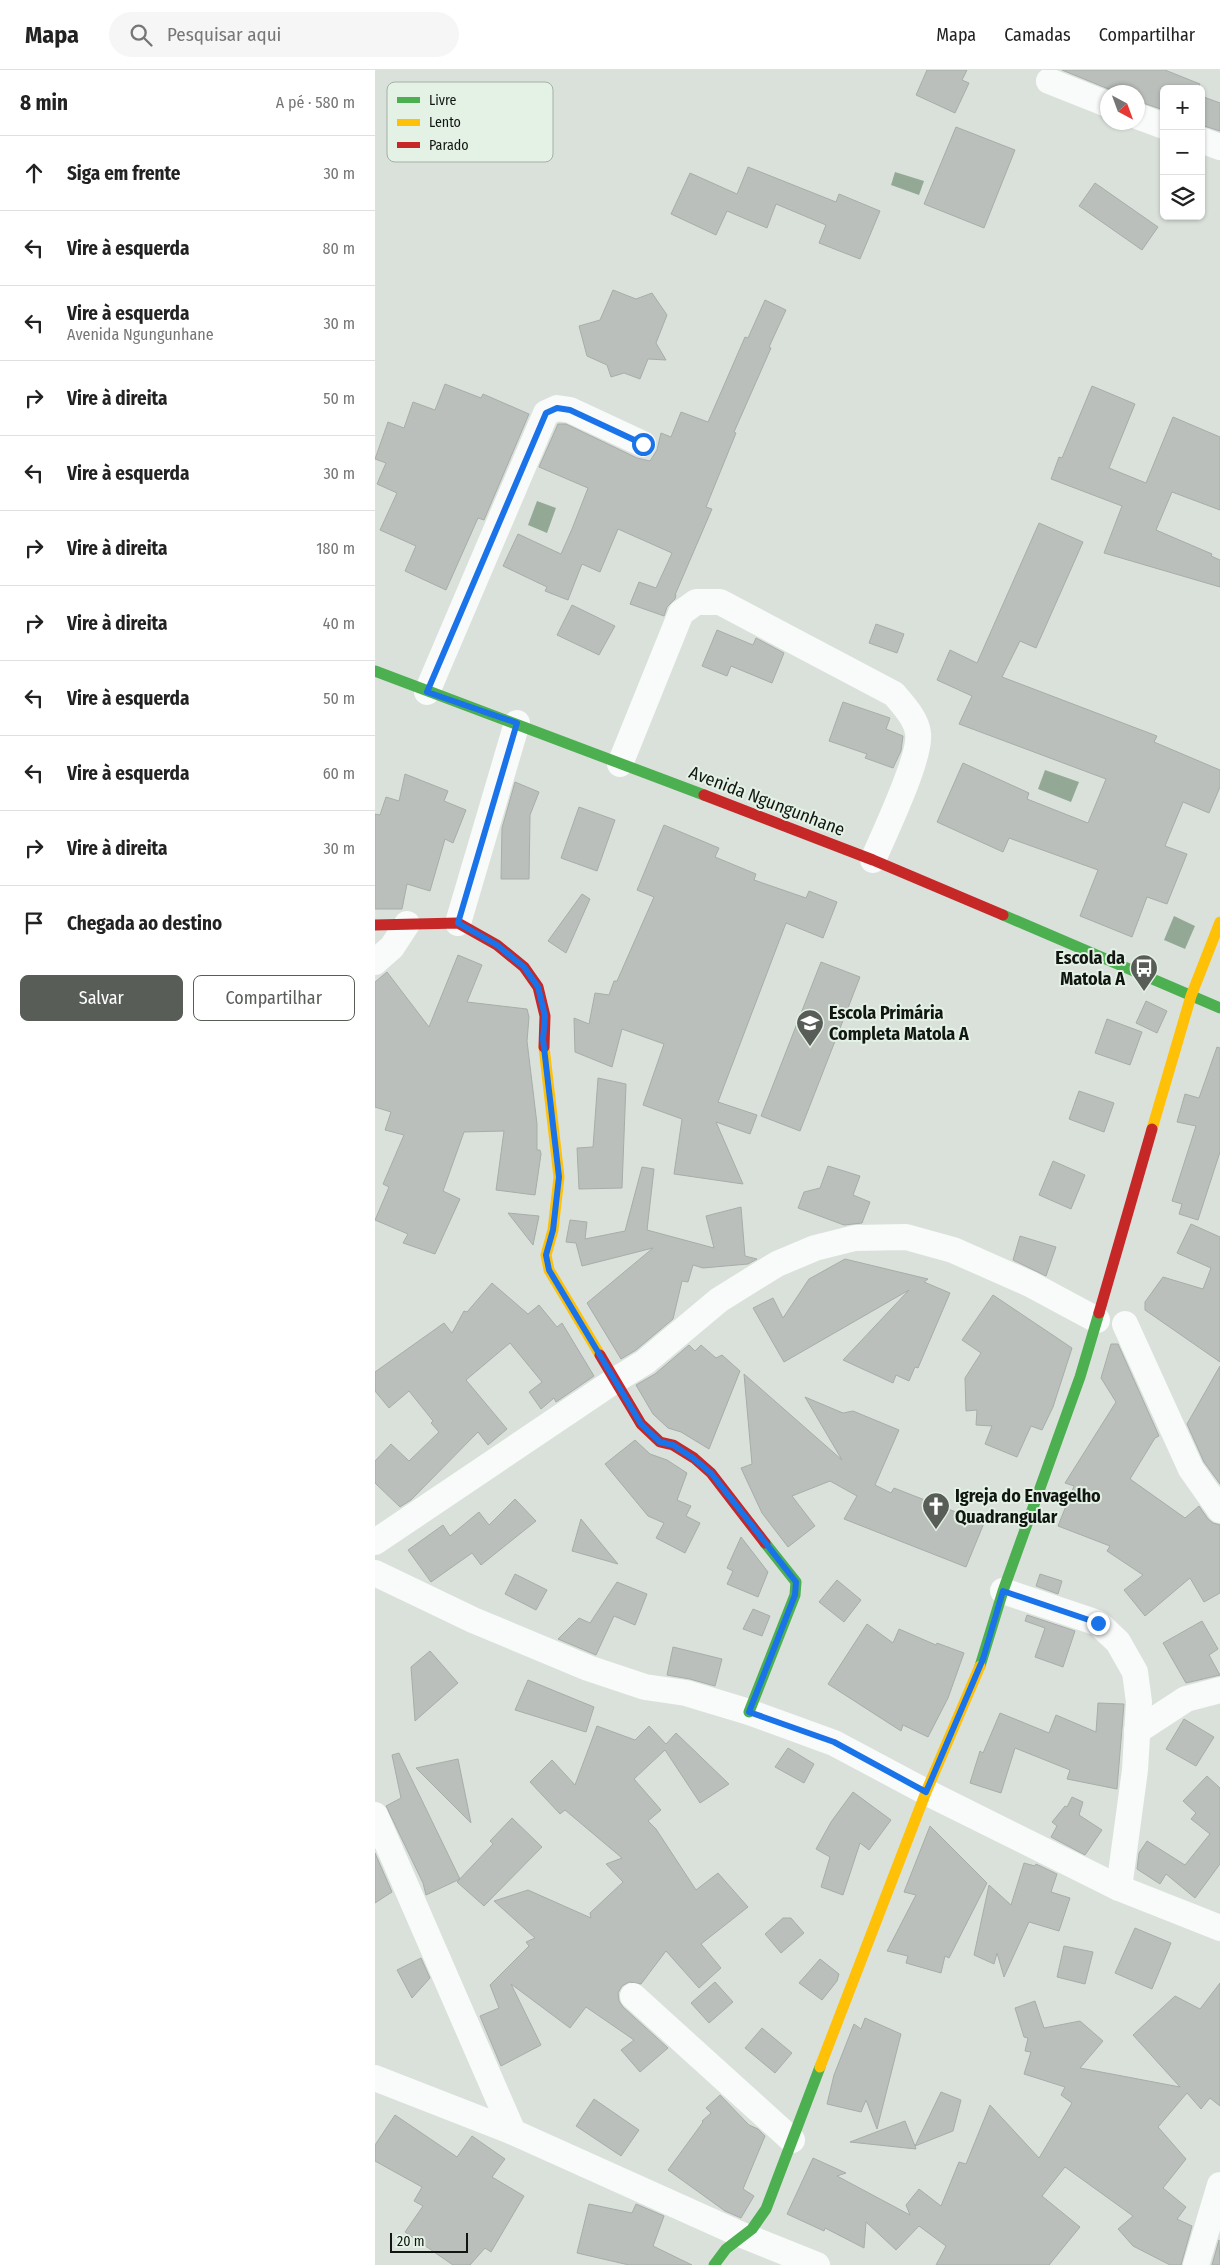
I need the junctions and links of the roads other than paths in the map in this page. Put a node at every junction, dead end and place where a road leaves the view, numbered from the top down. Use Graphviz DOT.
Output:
graph roads {
  1 [pos="1049,81"];
  2 [pos="1100,101"];
  3 [pos="1145,119"];
  4 [pos="1160,125"];
  5 [pos="1205,141"];
  6 [pos="1220,147"];
  7 [pos="643,444"];
  8 [pos="375,671"];
  9 [pos="427,692"];
  10 [pos="517,723"];
  11 [pos="620,764"];
  12 [pos="873,860"];
  13 [pos="1220,922"];
  14 [pos="458,923"];
  15 [pos="407,924"];
  16 [pos="375,925"];
  17 [pos="375,962"];
  18 [pos="1191,996"];
  19 [pos="1220,1008"];
  20 [pos="1097,1320"];
  21 [pos="1125,1324"];
  22 [pos="614,1380"];
  23 [pos="1220,1510"];
  24 [pos="375,1542"];
  25 [pos="375,1573"];
  26 [pos="1003,1591"];
  27 [pos="1220,1690"];
  28 [pos="749,1712"];
  29 [pos="1137,1731"];
  30 [pos="926,1792"];
  31 [pos="375,1815"];
  32 [pos="1119,1888"];
  33 [pos="1220,1928"];
  34 [pos="633,1996"];
  35 [pos="375,2078"];
  36 [pos="513,2132"];
  37 [pos="792,2140"];
  38 [pos="1220,2185"];
  39 [pos="742,2235"];
  40 [pos="714,2265"];
  41 [pos="817,2265"];
  42 [pos="1196,2265"];
  1 -- 2 [label="street"];
  3 -- 4 [label="street"];
  5 -- 6 [label="street"];
  7 -- 9 [label="street"];
  8 -- 9 [label="street, Avenida Ngungunhane"];
  9 -- 10 [label="street, Avenida Ngungunhane"];
  10 -- 11 [label="street, Avenida Ngungunhane"];
  10 -- 14 [label="street"];
  11 -- 12 [label="street, Avenida Ngungunhane"];
  11 -- 12 [label="street"];
  12 -- 18 [label="street, Avenida Ngungunhane"];
  13 -- 18 [label="street"];
  14 -- 15 [label="street"];
  14 -- 22 [label="street"];
  15 -- 16 [label="street"];
  15 -- 17 [label="street"];
  18 -- 19 [label="street, Avenida Ngungunhane"];
  18 -- 20 [label="street"];
  20 -- 22 [label="street"];
  20 -- 26 [label="street"];
  21 -- 23 [label="street"];
  22 -- 24 [label="street"];
  22 -- 28 [label="street"];
  25 -- 28 [label="street"];
  26 -- 29 [label="street"];
  26 -- 30 [label="street"];
  27 -- 29 [label="street"];
  28 -- 30 [label="street"];
  29 -- 32 [label="street"];
  30 -- 32 [label="street"];
  30 -- 37 [label="street"];
  31 -- 36 [label="street"];
  32 -- 33 [label="street"];
  34 -- 37 [label="street"];
  35 -- 36 [label="street"];
  36 -- 39 [label="street"];
  37 -- 39 [label="street"];
  38 -- 42 [label="street"];
  39 -- 40 [label="street"];
  39 -- 41 [label="street"];
}
